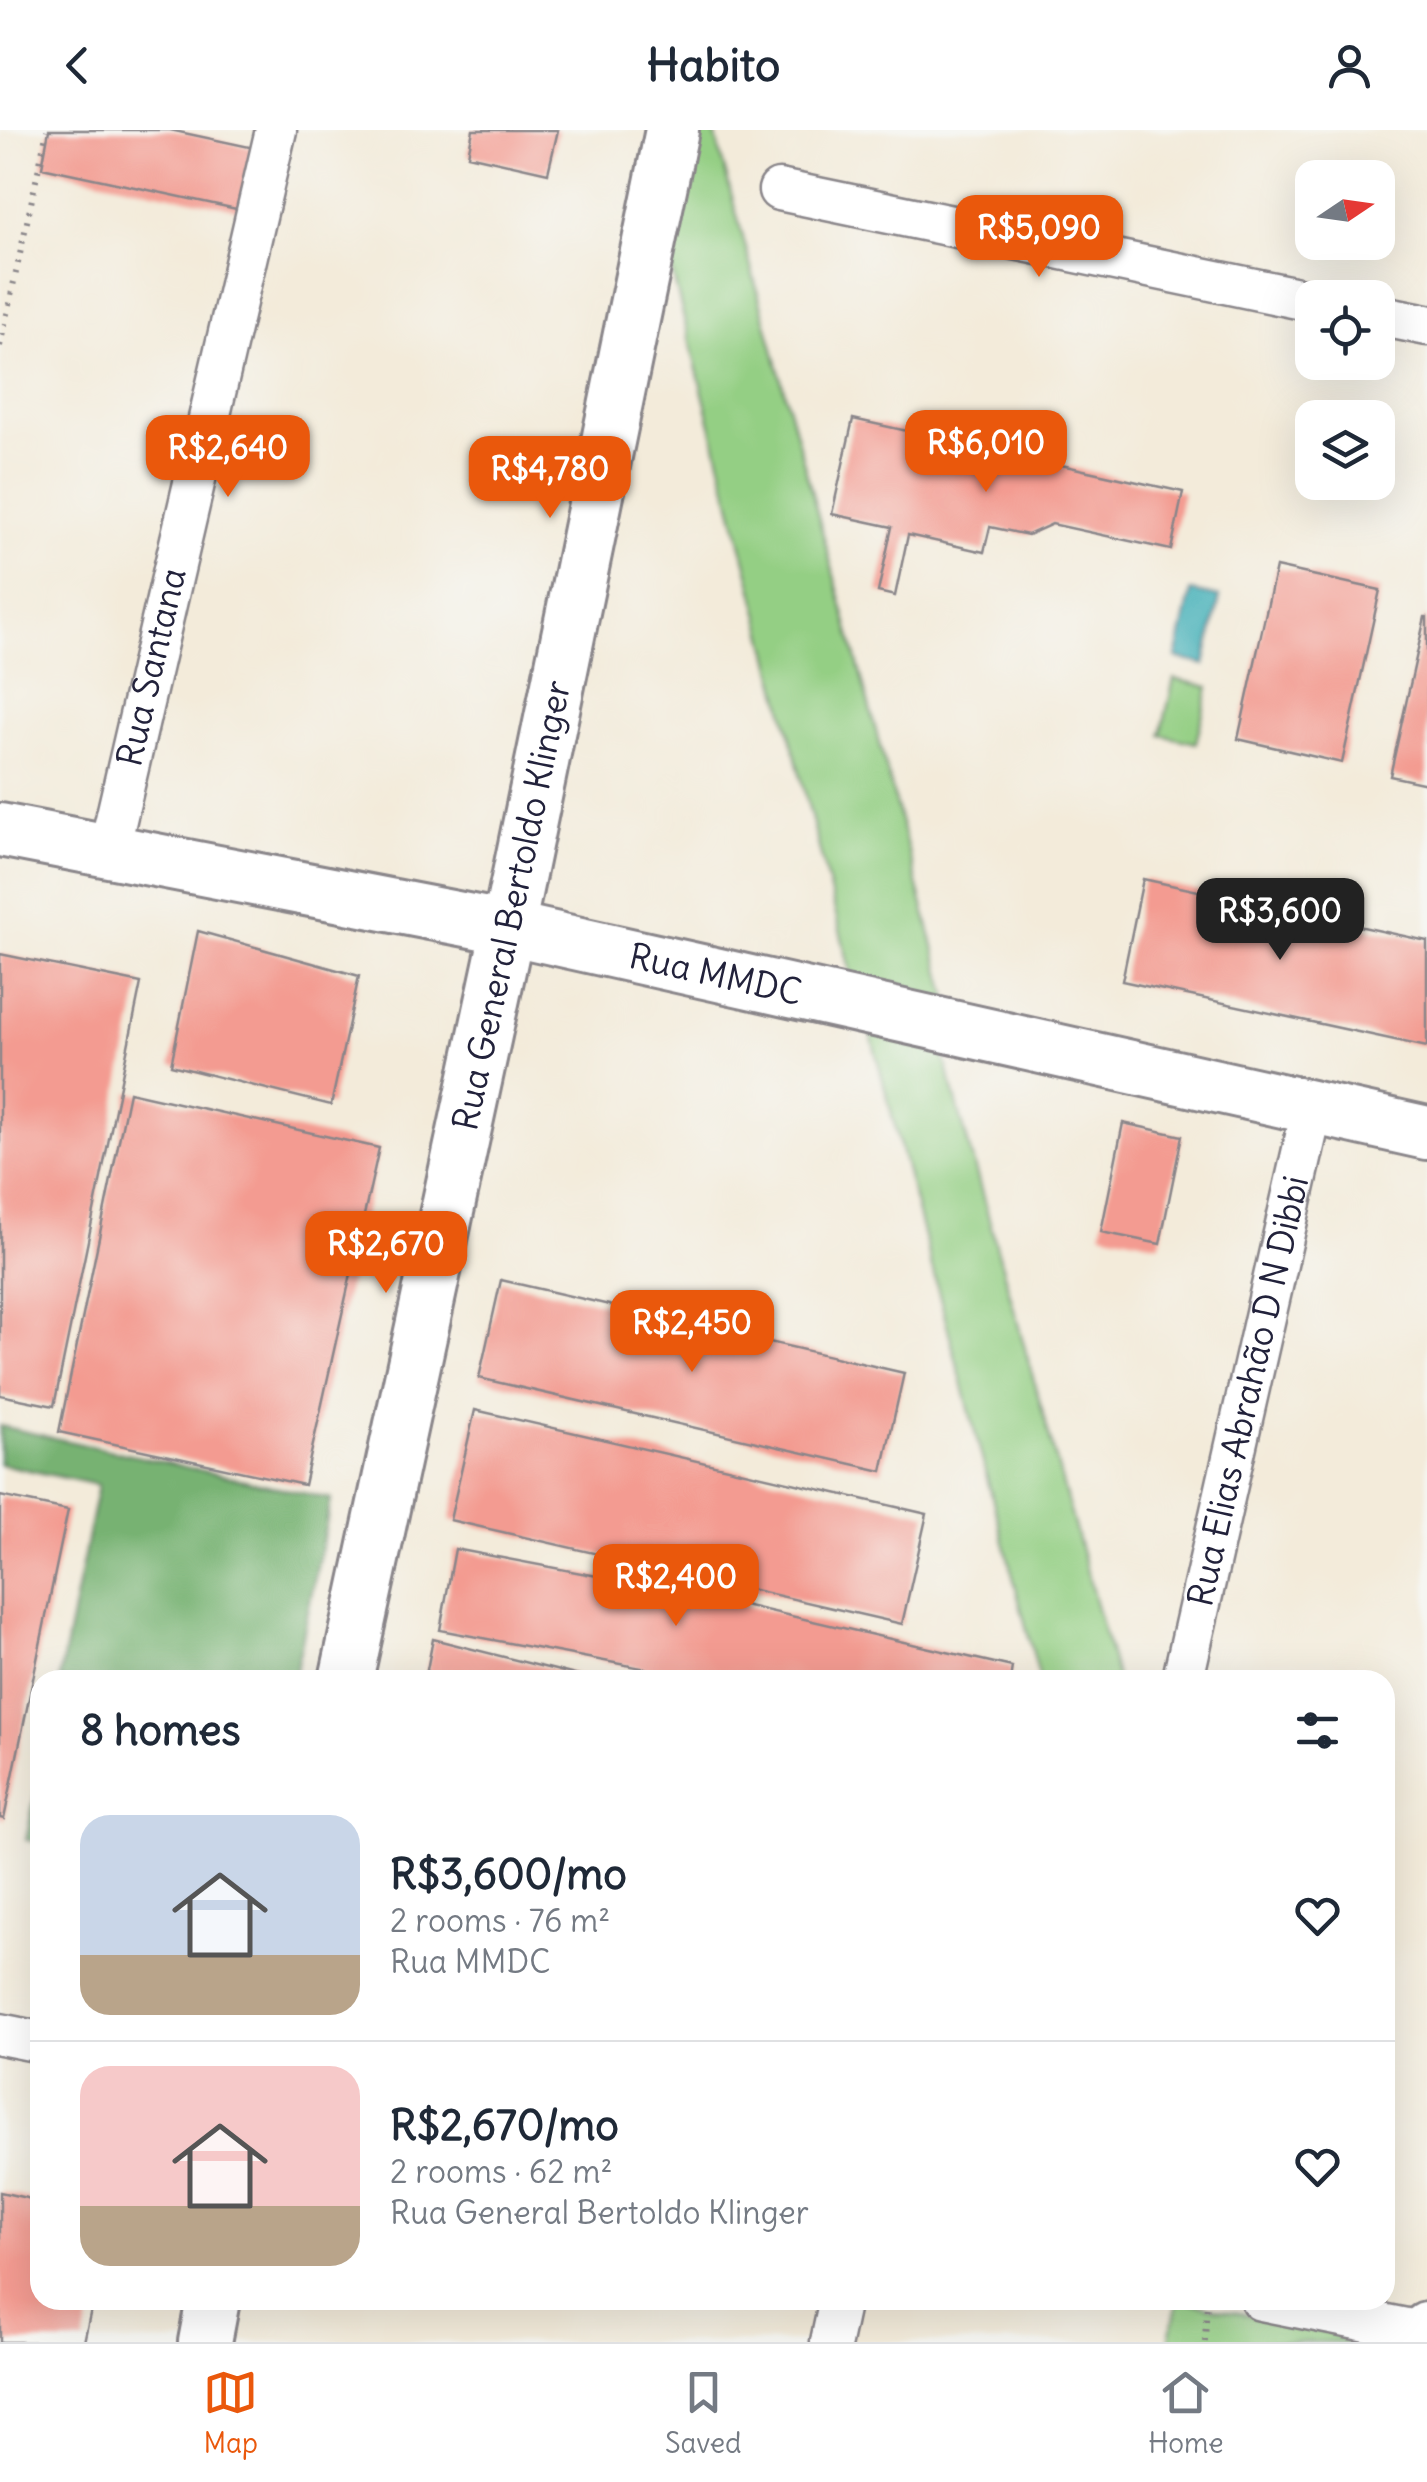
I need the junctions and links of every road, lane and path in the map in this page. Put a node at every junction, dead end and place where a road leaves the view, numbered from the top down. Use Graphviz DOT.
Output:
graph roads {
  1 [pos="46,130"];
  2 [pos="276,130"];
  3 [pos="672,130"];
  4 [pos="779,190"];
  5 [pos="1295,297"];
  6 [pos="1395,318"];
  7 [pos="1427,325"];
  8 [pos="0,346"];
  9 [pos="0,830"];
  10 [pos="108,854"];
  11 [pos="508,928"];
  12 [pos="1312,1110"];
  13 [pos="1427,1133"];
  14 [pos="348,1670"];
  15 [pos="1185,1670"];
  16 [pos="0,2034"];
  17 [pos="30,2040"];
  18 [pos="212,2310"];
  19 [pos="838,2310"];
  20 [pos="1207,2310"];
  21 [pos="1314,2310"];
  22 [pos="1427,2332"];
  23 [pos="204,2342"];
  24 [pos="831,2342"];
  25 [pos="1205,2342"];
  26 [pos="1424,2342"];
  1 -- 8 [label="path"];
  2 -- 10 [label="street, Rua Santana"];
  3 -- 11 [label="street, Rua General Bertoldo Klinger"];
  4 -- 5 [label="street"];
  6 -- 7 [label="street"];
  9 -- 10 [label="street, Rua MMDC"];
  10 -- 11 [label="street, Rua MMDC"];
  11 -- 12 [label="street, Rua MMDC"];
  11 -- 14 [label="street, Rua General Bertoldo Klinger"];
  12 -- 13 [label="street, Rua MMDC"];
  12 -- 15 [label="street, Rua Elias Abrahão D N Dibbi"];
  16 -- 17 [label="street"];
  18 -- 23 [label="street"];
  19 -- 24 [label="street"];
  20 -- 25 [label="path"];
  21 -- 22 [label="street"];
  22 -- 26 [label="street"];
}
